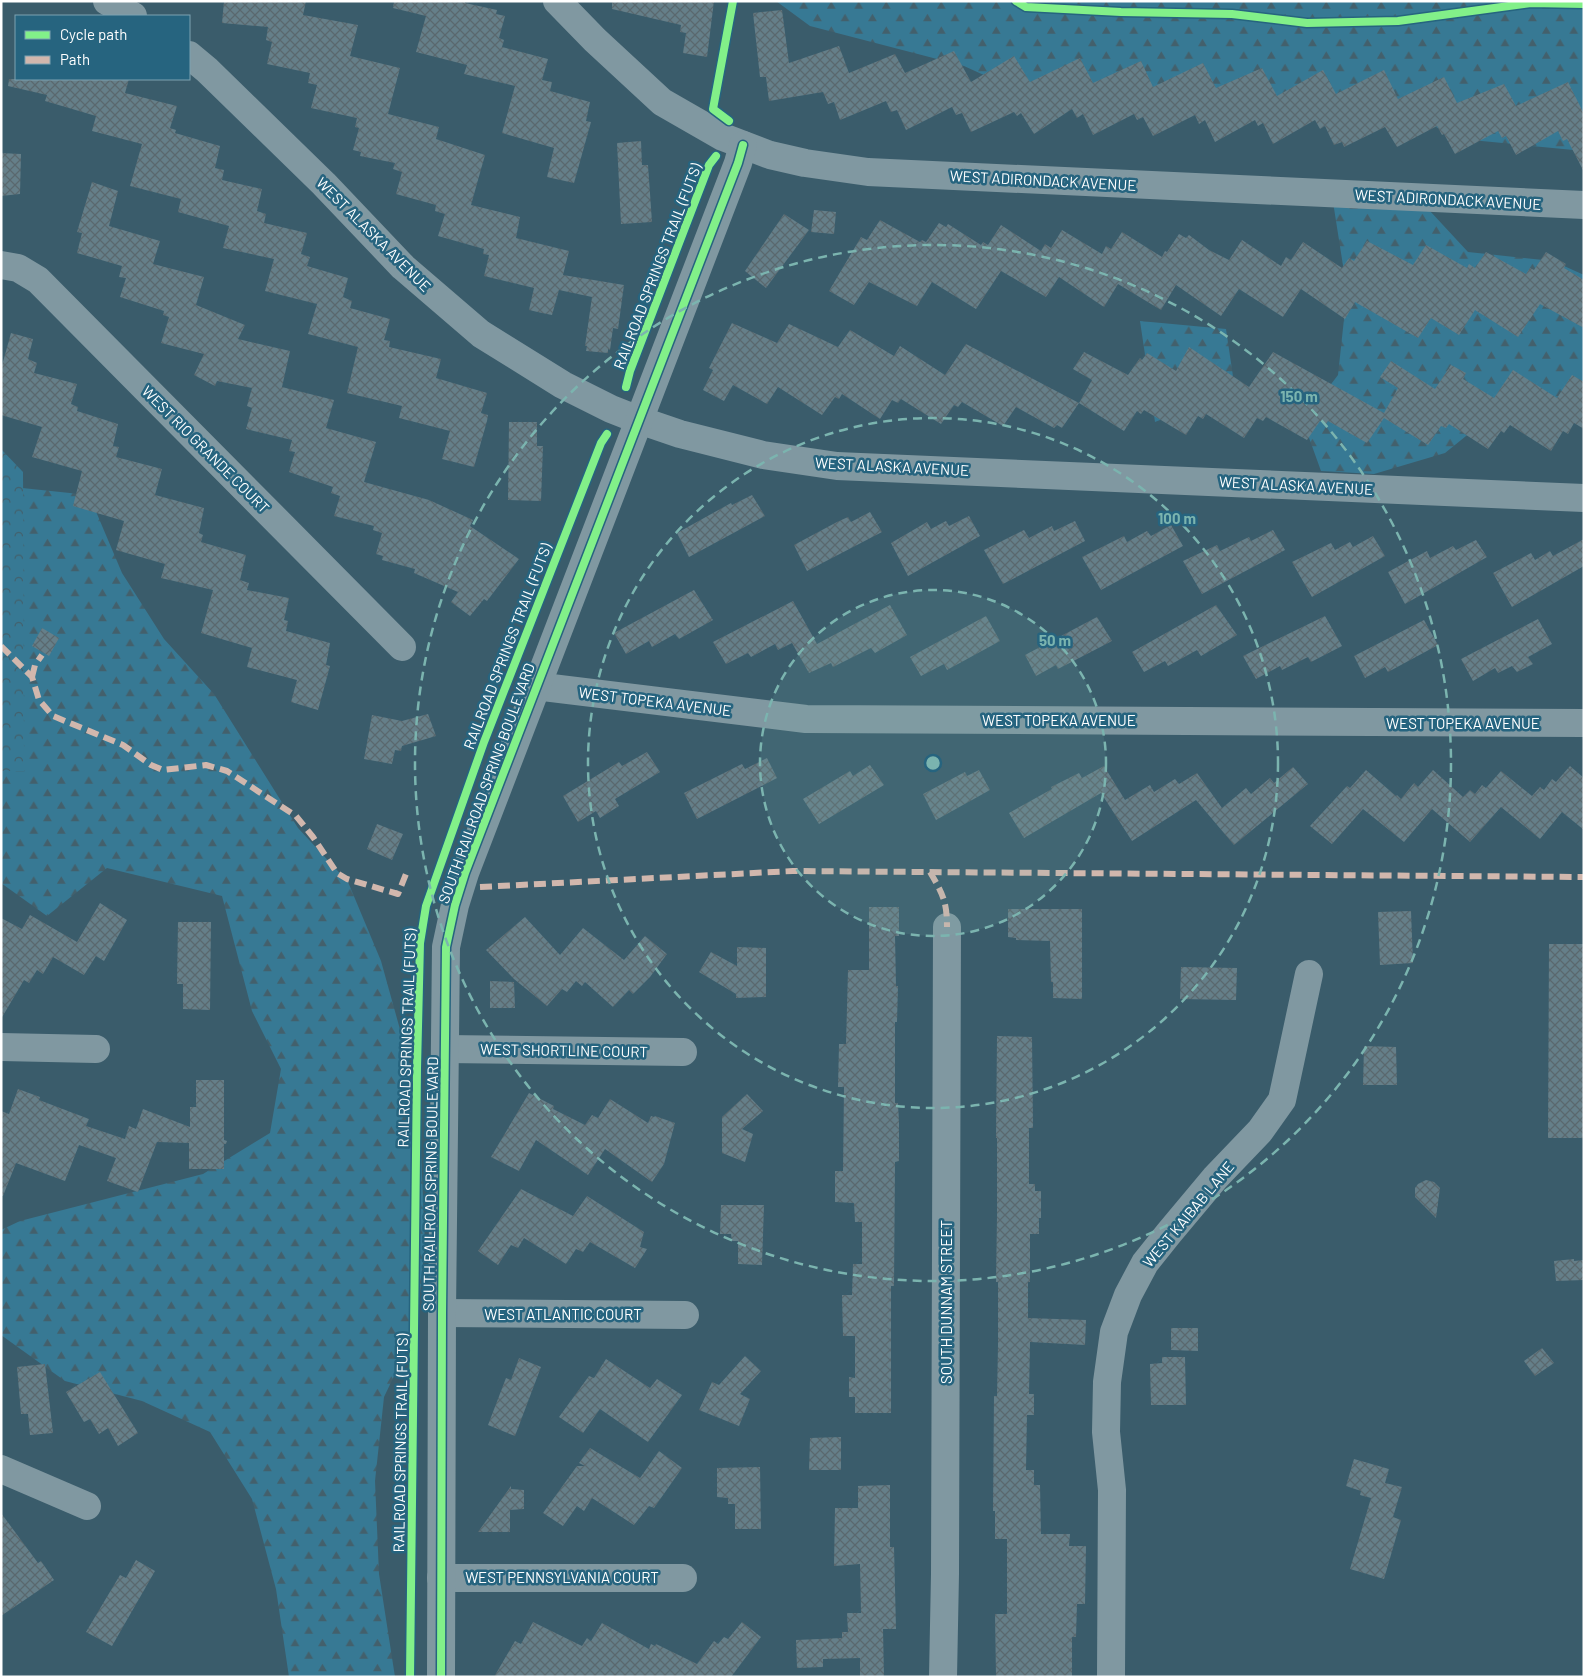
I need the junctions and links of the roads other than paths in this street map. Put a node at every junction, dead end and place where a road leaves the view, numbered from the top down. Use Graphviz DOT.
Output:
graph roads {
  1 [pos="107,1"];
  2 [pos="557,1"];
  3 [pos="131,15"];
  4 [pos="190,56"];
  5 [pos="743,145"];
  6 [pos="1584,205"];
  7 [pos="1,265"];
  8 [pos="639,420"];
  9 [pos="1584,498"];
  10 [pos="402,647"];
  11 [pos="535,686"];
  12 [pos="1584,724"];
  13 [pos="946,927"];
  14 [pos="1309,974"];
  15 [pos="1,1048"];
  16 [pos="96,1049"];
  17 [pos="445,1049"];
  18 [pos="683,1052"];
  19 [pos="442,1313"];
  20 [pos="685,1315"];
  21 [pos="1,1469"];
  22 [pos="87,1506"];
  23 [pos="441,1578"];
  24 [pos="683,1578"];
  25 [pos="441,1677"];
  26 [pos="943,1677"];
  27 [pos="1111,1677"];
  1 -- 3 [label="street"];
  2 -- 5 [label="street, WEST ADIRONDACK AVENUE"];
  4 -- 8 [label="street, WEST ALASKA AVENUE"];
  5 -- 6 [label="street, WEST ADIRONDACK AVENUE"];
  5 -- 8 [label="street, SOUTH RAILROAD SPRING BOULEVARD"];
  7 -- 10 [label="street, WEST RIO GRANDE COURT"];
  8 -- 9 [label="street, WEST ALASKA AVENUE"];
  8 -- 11 [label="street, SOUTH RAILROAD SPRING BOULEVARD"];
  11 -- 12 [label="street, WEST TOPEKA AVENUE"];
  11 -- 17 [label="street, SOUTH RAILROAD SPRING BOULEVARD"];
  13 -- 26 [label="street, SOUTH DUNNAM STREET"];
  14 -- 27 [label="street, WEST KAIBAB LANE"];
  15 -- 16 [label="street"];
  17 -- 18 [label="street, WEST SHORTLINE COURT"];
  17 -- 19 [label="street, SOUTH RAILROAD SPRING BOULEVARD"];
  19 -- 20 [label="street, WEST ATLANTIC COURT"];
  19 -- 23 [label="street, SOUTH RAILROAD SPRING BOULEVARD"];
  21 -- 22 [label="street"];
  23 -- 24 [label="street, WEST PENNSYLVANIA COURT"];
  23 -- 25 [label="street, SOUTH RAILROAD SPRING BOULEVARD"];
}
